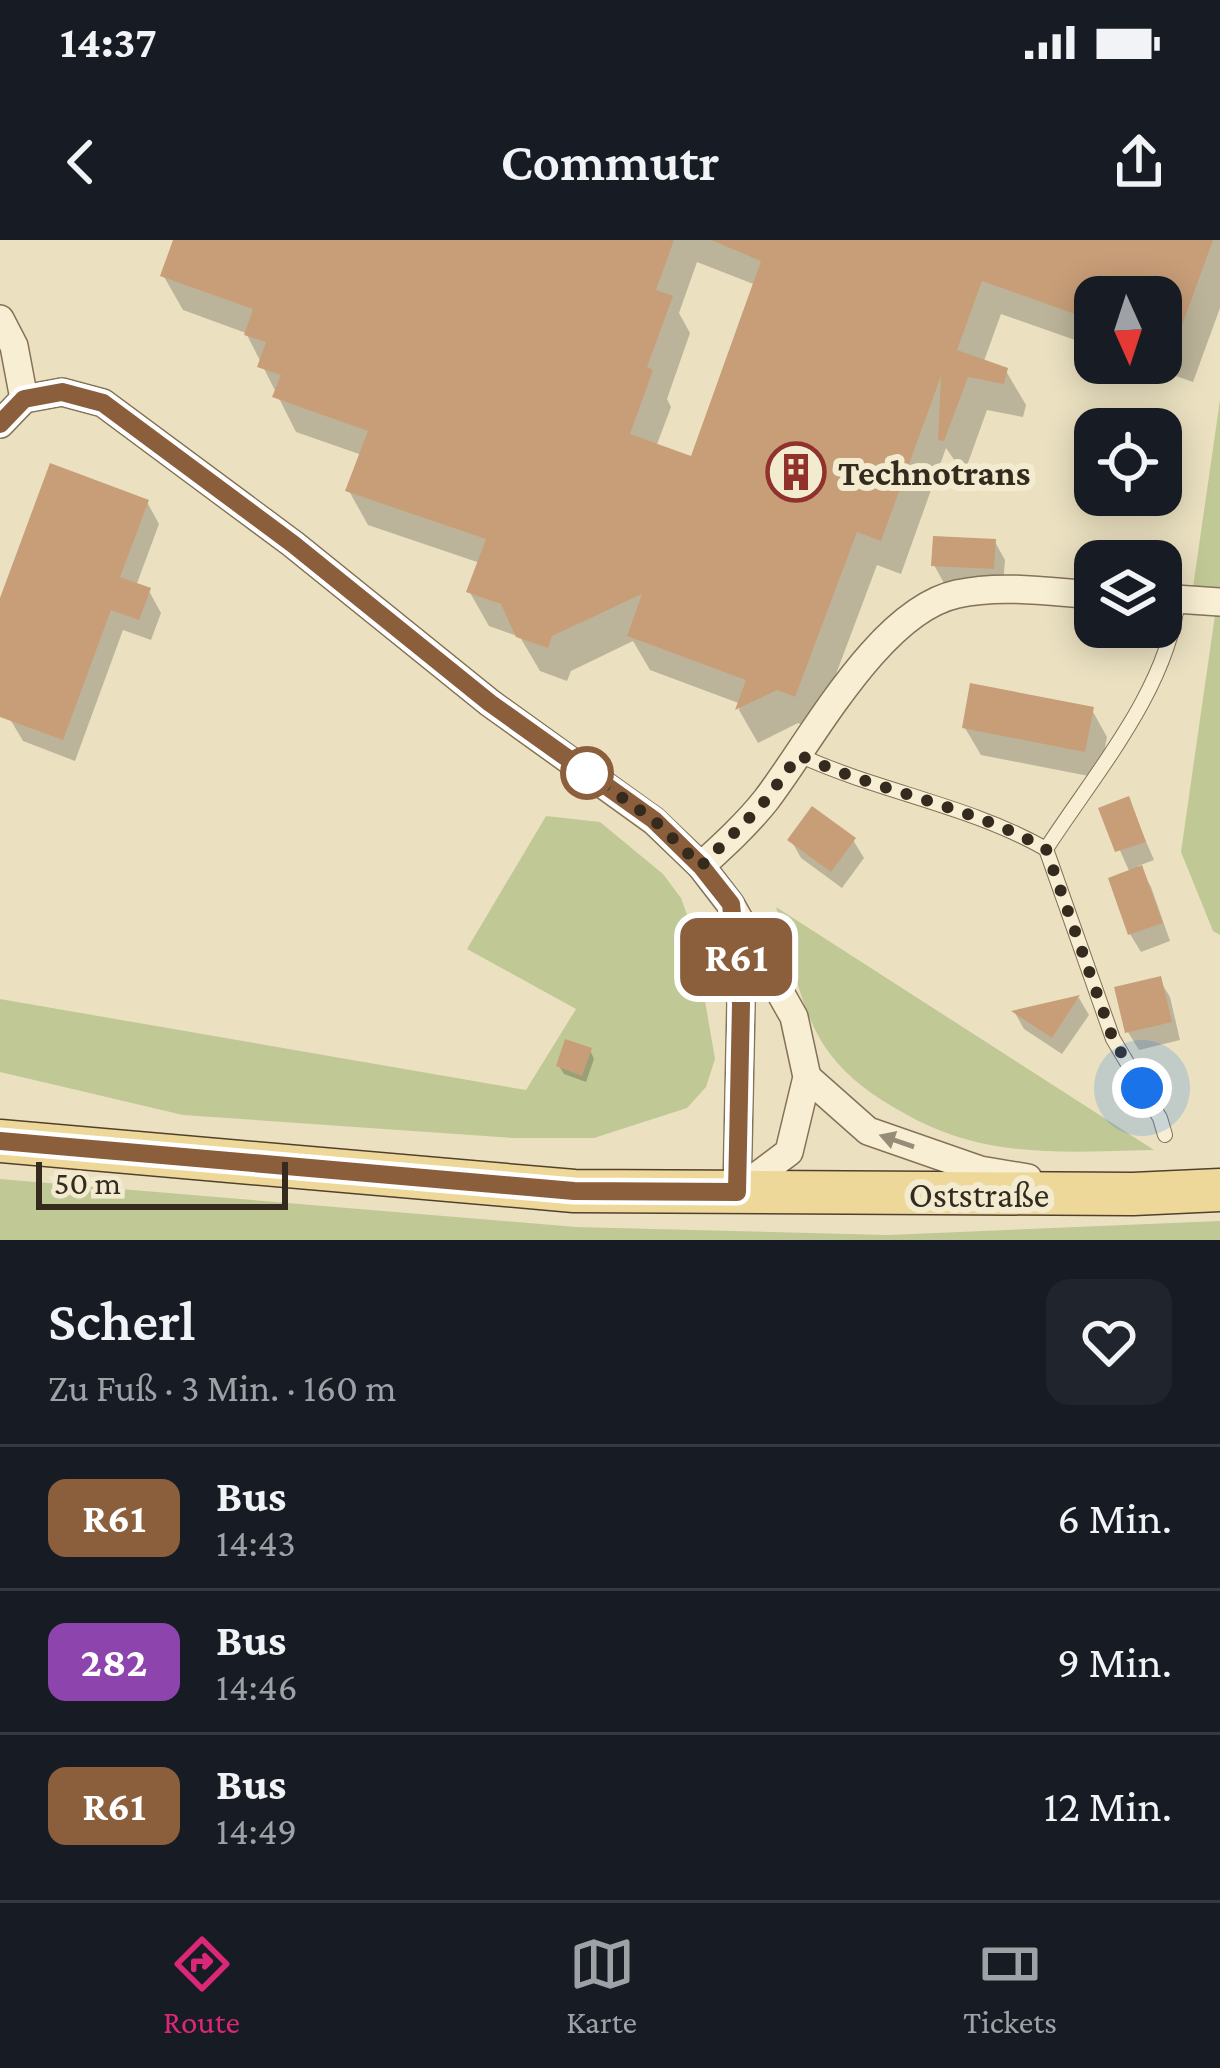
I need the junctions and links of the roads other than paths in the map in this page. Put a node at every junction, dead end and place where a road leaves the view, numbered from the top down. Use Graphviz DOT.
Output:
graph roads {
  1 [pos="0,319"];
  2 [pos="12,396"];
  3 [pos="0,424"];
  4 [pos="1074,594"];
  5 [pos="1182,600"];
  6 [pos="1220,602"];
  7 [pos="1168,648"];
  8 [pos="799,755"];
  9 [pos="1046,849"];
  10 [pos="701,866"];
  11 [pos="731,904"];
  12 [pos="807,1077"];
  13 [pos="1166,1135"];
  14 [pos="0,1141"];
  15 [pos="1220,1190"];
  16 [pos="737,1192"];
  17 [pos="1133,1194"];
  1 -- 2 [label="street"];
  2 -- 3 [label="street"];
  2 -- 10 [label="street"];
  4 -- 8 [label="street"];
  5 -- 6 [label="street"];
  7 -- 9 [label="lane"];
  8 -- 9 [label="lane"];
  8 -- 10 [label="street"];
  9 -- 13 [label="lane"];
  10 -- 11 [label="street"];
  11 -- 12 [label="street"];
  11 -- 16 [label="street"];
  12 -- 16 [label="street"];
  17 -- 12 [label="street, one-way"];
  14 -- 16 [label="main road, Oststraße"];
  15 -- 17 [label="main road, Oststraße"];
  16 -- 17 [label="main road, Oststraße"];
}
